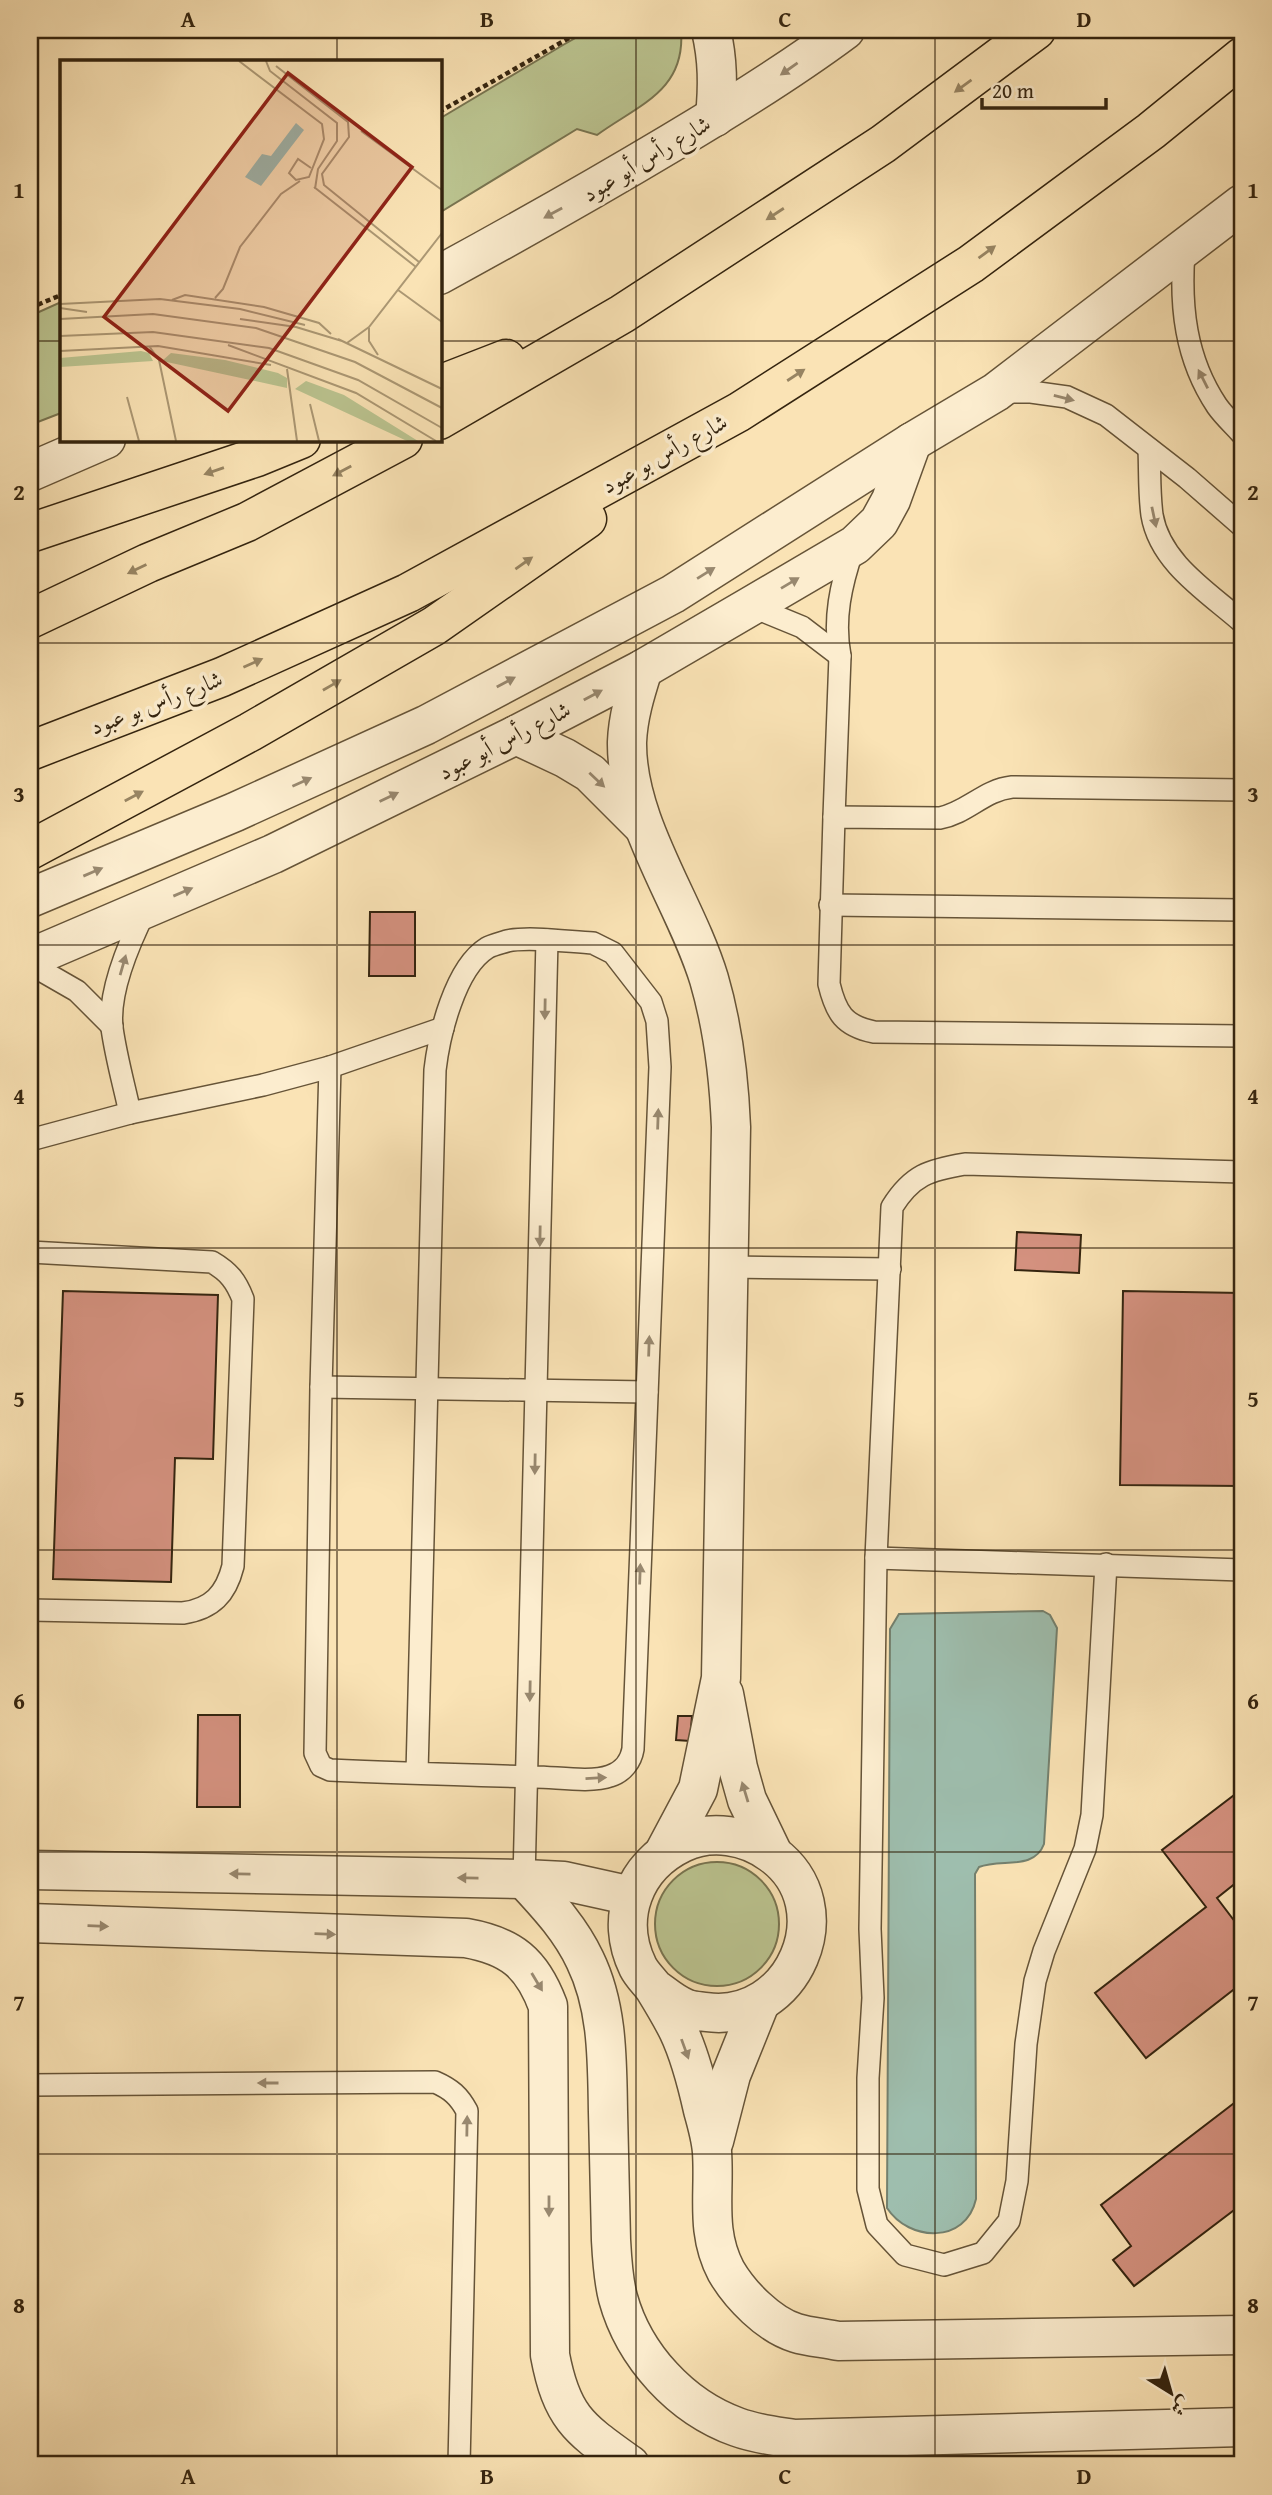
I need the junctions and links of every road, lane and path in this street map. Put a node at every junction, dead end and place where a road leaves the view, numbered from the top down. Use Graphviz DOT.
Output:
graph roads {
  1 [pos="583,30"];
  2 [pos="711,30"];
  3 [pos="1037,30"];
  4 [pos="831,31"];
  5 [pos="1242,57"];
  6 [pos="441,111"];
  7 [pos="715,117"];
  8 [pos="1242,205"];
  9 [pos="1184,251"];
  10 [pos="441,274"];
  11 [pos="60,295"];
  12 [pos="30,308"];
  13 [pos="622,314"];
  14 [pos="441,384"];
  15 [pos="996,391"];
  16 [pos="739,412"];
  17 [pos="441,419"];
  18 [pos="1242,434"];
  19 [pos="101,441"];
  20 [pos="296,441"];
  21 [pos="399,441"];
  22 [pos="912,442"];
  23 [pos="1149,449"];
  24 [pos="30,472"];
  25 [pos="1242,526"];
  26 [pos="30,533"];
  27 [pos="855,545"];
  28 [pos="751,606"];
  29 [pos="30,619"];
  30 [pos="1242,622"];
  31 [pos="840,656"];
  32 [pos="643,669"];
  33 [pos="516,735"];
  34 [pos="30,751"];
  35 [pos="1242,790"];
  36 [pos="834,817"];
  37 [pos="642,825"];
  38 [pos="30,850"];
  39 [pos="30,898"];
  40 [pos="830,905"];
  41 [pos="146,907"];
  42 [pos="1242,910"];
  43 [pos="547,940"];
  44 [pos="30,958"];
  45 [pos="30,964"];
  46 [pos="112,1026"];
  47 [pos="443,1028"];
  48 [pos="1242,1036"];
  49 [pos="330,1067"];
  50 [pos="130,1113"];
  51 [pos="30,1140"];
  52 [pos="1242,1172"];
  53 [pos="30,1252"];
  54 [pos="729,1267"];
  55 [pos="890,1269"];
  56 [pos="321,1388"];
  57 [pos="427,1388"];
  58 [pos="537,1390"];
  59 [pos="647,1392"];
  60 [pos="876,1559"];
  61 [pos="1106,1564"];
  62 [pos="1242,1570"];
  63 [pos="30,1610"];
  64 [pos="721,1678"];
  65 [pos="417,1773"];
  66 [pos="528,1777"];
  67 [pos="665,1851"];
  68 [pos="773,1854"];
  69 [pos="30,1870"];
  70 [pos="524,1879"];
  71 [pos="630,1910"];
  72 [pos="30,1923"];
  73 [pos="570,1933"];
  74 [pos="654,1988"];
  75 [pos="760,2003"];
  76 [pos="30,2085"];
  77 [pos="712,2150"];
  78 [pos="1242,2335"];
  79 [pos="1242,2427"];
  80 [pos="459,2465"];
  81 [pos="630,2465"];
  1 -- 6 [label="path"];
  2 -- 7 [label="street"];
  3 -- 13 [label="highway, one-way"];
  4 -- 7 [label="street, شارع رأس أبو عبود, one-way"];
  16 -- 5 [label="highway, شارع رأس بو عبود, one-way"];
  7 -- 10 [label="street, شارع رأس أبو عبود, one-way"];
  8 -- 9 [label="street"];
  9 -- 15 [label="street"];
  18 -- 9 [label="lane, one-way"];
  11 -- 12 [label="path"];
  13 -- 14 [label="highway"];
  13 -- 17 [label="highway"];
  15 -- 22 [label="street"];
  15 -- 23 [label="lane, one-way"];
  34 -- 16 [label="highway, شارع رأس بو عبود, one-way"];
  38 -- 16 [label="highway, one-way"];
  19 -- 24 [label="street"];
  20 -- 26 [label="highway, one-way"];
  21 -- 29 [label="highway, one-way"];
  22 -- 27 [label="street, شارع رأس أبو عبود"];
  39 -- 22 [label="street, one-way"];
  23 -- 25 [label="lane"];
  23 -- 30 [label="lane, one-way"];
  28 -- 27 [label="street, شارع رأس أبو عبود, one-way"];
  27 -- 31 [label="lane"];
  28 -- 31 [label="lane"];
  28 -- 32 [label="street, شارع رأس أبو عبود"];
  31 -- 36 [label="lane"];
  33 -- 32 [label="street, شارع رأس أبو عبود, one-way"];
  32 -- 37 [label="street"];
  33 -- 37 [label="street, one-way"];
  41 -- 33 [label="street, شارع رأس أبو عبود, one-way"];
  35 -- 36 [label="lane"];
  36 -- 40 [label="lane"];
  37 -- 54 [label="street"];
  40 -- 42 [label="lane"];
  40 -- 48 [label="lane"];
  41 -- 44 [label="street, شارع رأس أبو عبود"];
  46 -- 41 [label="lane, one-way"];
  43 -- 47 [label="lane"];
  43 -- 58 [label="lane, one-way"];
  59 -- 43 [label="lane, one-way"];
  45 -- 46 [label="lane"];
  46 -- 50 [label="lane"];
  47 -- 49 [label="lane"];
  47 -- 57 [label="lane"];
  49 -- 50 [label="lane"];
  49 -- 56 [label="lane"];
  50 -- 51 [label="lane"];
  52 -- 55 [label="lane"];
  53 -- 63 [label="lane"];
  54 -- 55 [label="lane"];
  54 -- 64 [label="street"];
  55 -- 60 [label="lane"];
  56 -- 57 [label="lane"];
  56 -- 65 [label="lane"];
  57 -- 58 [label="lane"];
  57 -- 65 [label="lane"];
  58 -- 59 [label="lane"];
  58 -- 66 [label="lane, one-way"];
  66 -- 59 [label="lane, one-way"];
  60 -- 61 [label="lane"];
  60 -- 61 [label="lane"];
  61 -- 62 [label="lane"];
  64 -- 67 [label="street"];
  68 -- 64 [label="street, one-way"];
  65 -- 66 [label="lane"];
  66 -- 70 [label="lane"];
  67 -- 68 [label="street"];
  67 -- 71 [label="street"];
  68 -- 75 [label="street"];
  70 -- 69 [label="street, one-way"];
  70 -- 71 [label="street"];
  70 -- 73 [label="street"];
  71 -- 73 [label="street"];
  71 -- 74 [label="street"];
  72 -- 81 [label="street, one-way"];
  73 -- 79 [label="street"];
  74 -- 75 [label="street"];
  74 -- 77 [label="street, one-way"];
  75 -- 77 [label="street"];
  80 -- 76 [label="lane, one-way"];
  77 -- 78 [label="street"];
}
